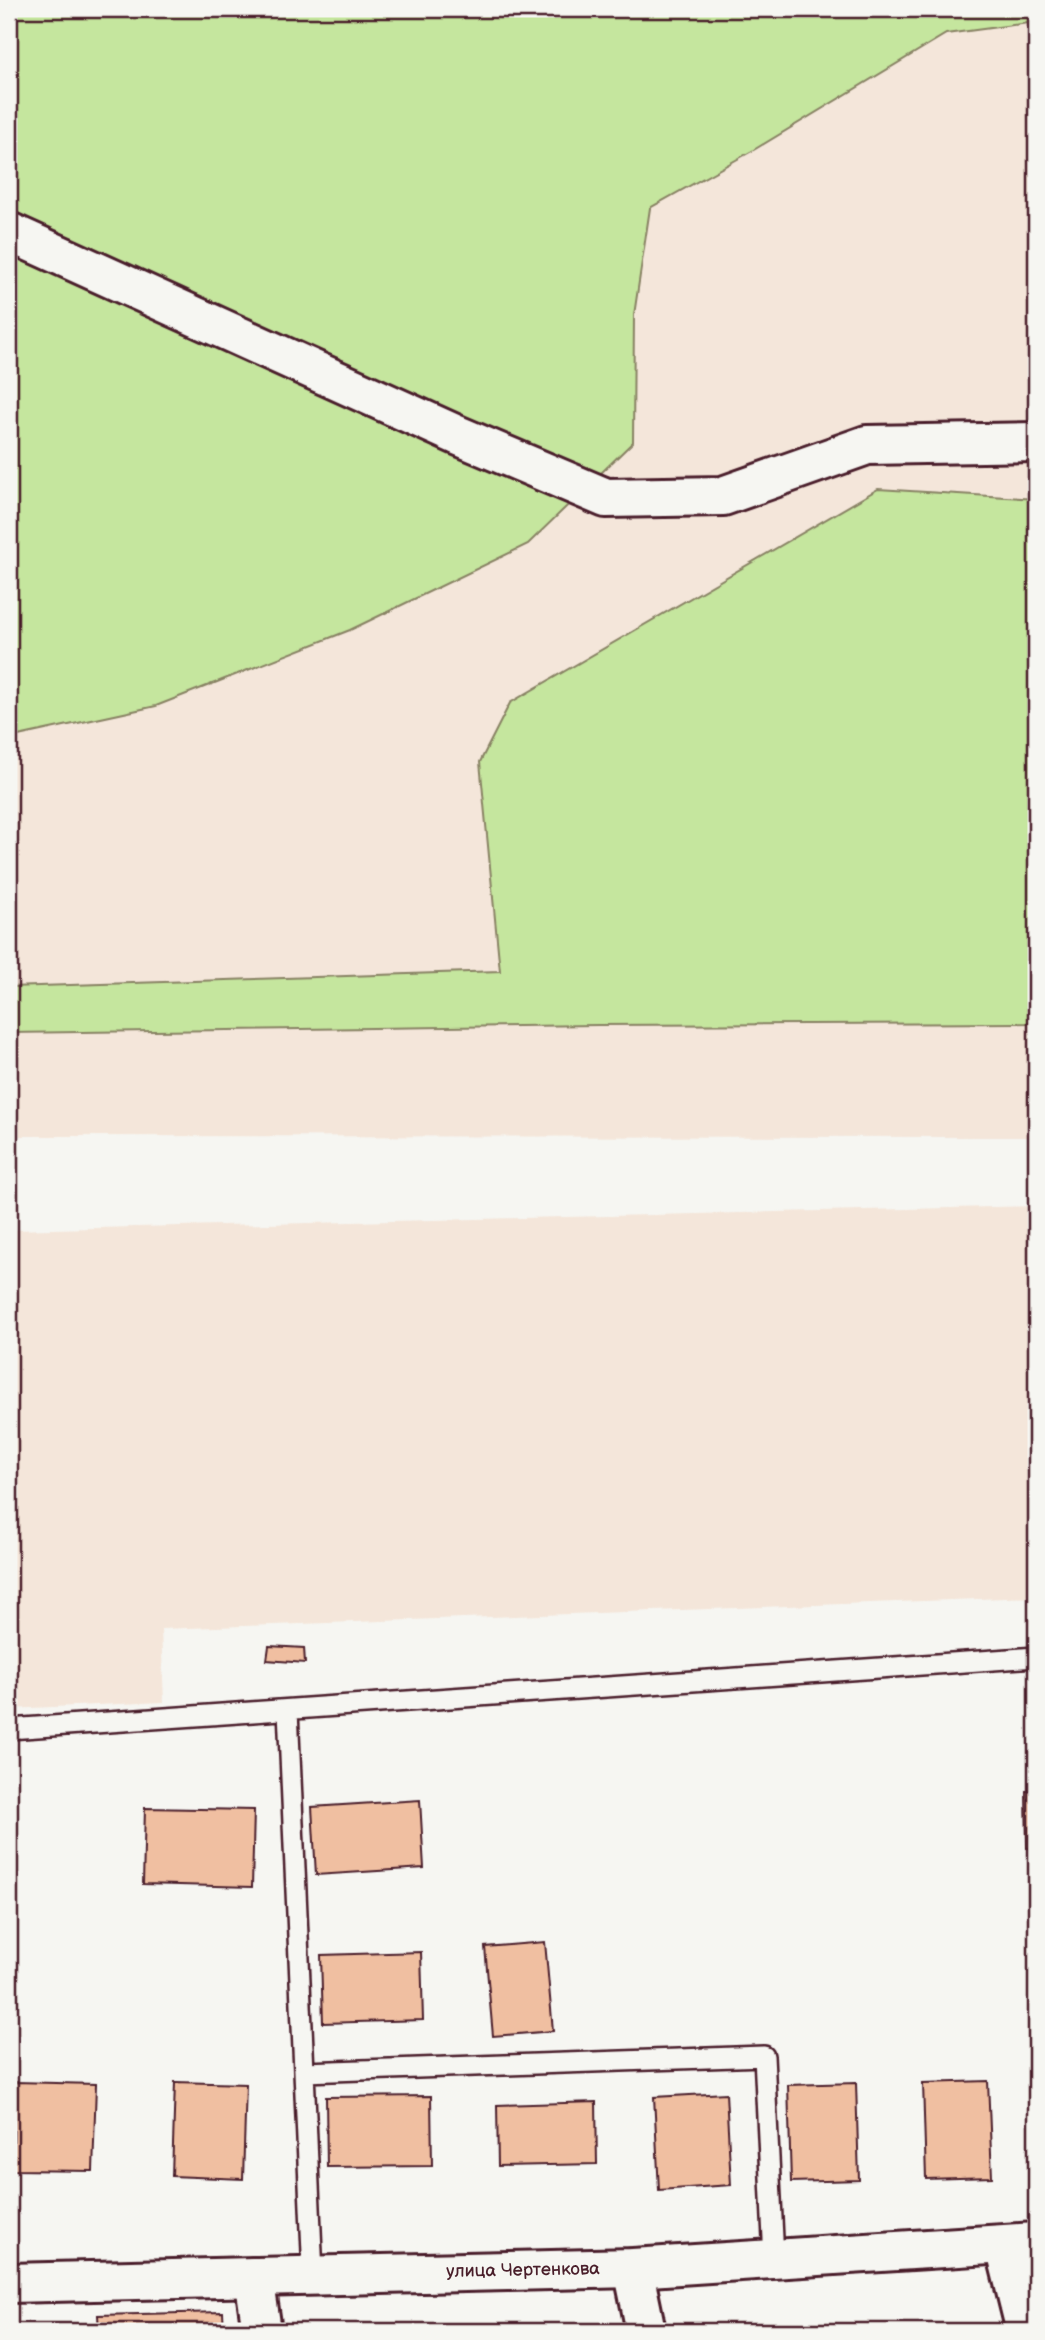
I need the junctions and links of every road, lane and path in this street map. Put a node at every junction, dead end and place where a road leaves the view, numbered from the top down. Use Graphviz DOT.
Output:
graph roads {
  1 [pos="9,232"];
  2 [pos="1036,442"];
  3 [pos="1036,1657"];
  4 [pos="288,1710"];
  5 [pos="9,1729"];
  6 [pos="304,2072"];
  7 [pos="1021,2244"];
  8 [pos="774,2259"];
  9 [pos="634,2268"];
  10 [pos="313,2275"];
  11 [pos="254,2277"];
  12 [pos="9,2283"];
  13 [pos="262,2331"];
  14 [pos="646,2331"];
  15 [pos="1026,2331"];
  1 -- 2 [label="street"];
  3 -- 4 [label="lane"];
  4 -- 5 [label="lane"];
  4 -- 6 [label="lane"];
  6 -- 8 [label="lane"];
  6 -- 10 [label="lane"];
  7 -- 8 [label="street, улица Чертенкова"];
  7 -- 15 [label="street"];
  8 -- 9 [label="street, улица Чертенкова"];
  9 -- 10 [label="street, улица Чертенкова"];
  9 -- 14 [label="street"];
  10 -- 11 [label="street, улица Чертенкова"];
  11 -- 12 [label="street, улица Чертенкова"];
  11 -- 13 [label="street"];
}
